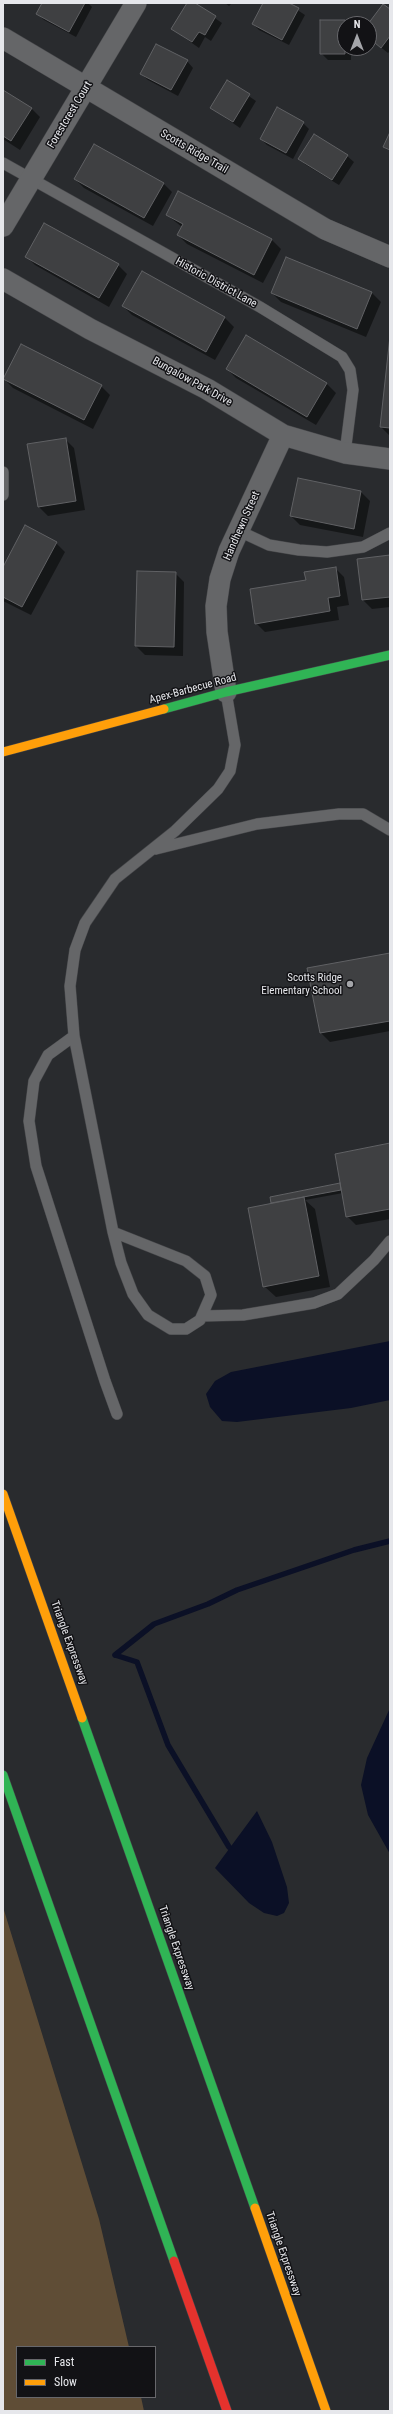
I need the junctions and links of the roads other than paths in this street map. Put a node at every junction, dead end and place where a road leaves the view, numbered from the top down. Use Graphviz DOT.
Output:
graph roads {
  1 [pos="136,3"];
  2 [pos="3,38"];
  3 [pos="86,88"];
  4 [pos="3,163"];
  5 [pos="31,180"];
  6 [pos="3,226"];
  7 [pos="390,257"];
  8 [pos="3,279"];
  9 [pos="283,435"];
  10 [pos="345,453"];
  11 [pos="390,459"];
  12 [pos="3,472"];
  13 [pos="3,495"];
  14 [pos="239,531"];
  15 [pos="390,533"];
  16 [pos="390,655"];
  17 [pos="226,692"];
  18 [pos="3,752"];
  19 [pos="390,830"];
  20 [pos="151,850"];
  21 [pos="74,1036"];
  22 [pos="113,1232"];
  23 [pos="390,1241"];
  24 [pos="202,1316"];
  25 [pos="117,1414"];
  26 [pos="3,1494"];
  27 [pos="3,1775"];
  28 [pos="227,2411"];
  29 [pos="326,2411"];
  1 -- 3 [label="street, Forestcrest Court"];
  2 -- 3 [label="street, Scotts Ridge Trail"];
  3 -- 5 [label="street, Forestcrest Court"];
  3 -- 7 [label="street, Scotts Ridge Trail"];
  4 -- 5 [label="lane, Historic District Lane"];
  5 -- 6 [label="street, Forestcrest Court"];
  5 -- 10 [label="lane, Historic District Lane"];
  8 -- 9 [label="street, Bungalow Park Drive"];
  9 -- 10 [label="street, Bungalow Park Drive"];
  9 -- 14 [label="street, Handhewn Street"];
  10 -- 11 [label="street, Bungalow Park Drive"];
  12 -- 13 [label="lane"];
  14 -- 15 [label="lane"];
  14 -- 17 [label="street, Handhewn Street"];
  16 -- 17 [label="main road, Apex-Barbecue Road"];
  17 -- 18 [label="main road, Apex-Barbecue Road"];
  17 -- 20 [label="lane"];
  19 -- 20 [label="lane"];
  20 -- 21 [label="lane"];
  21 -- 22 [label="lane"];
  21 -- 25 [label="lane"];
  22 -- 24 [label="lane"];
  22 -- 24 [label="lane"];
  23 -- 24 [label="lane"];
  26 -- 29 [label="main road, Triangle Expressway"];
  27 -- 28 [label="main road"];
}
